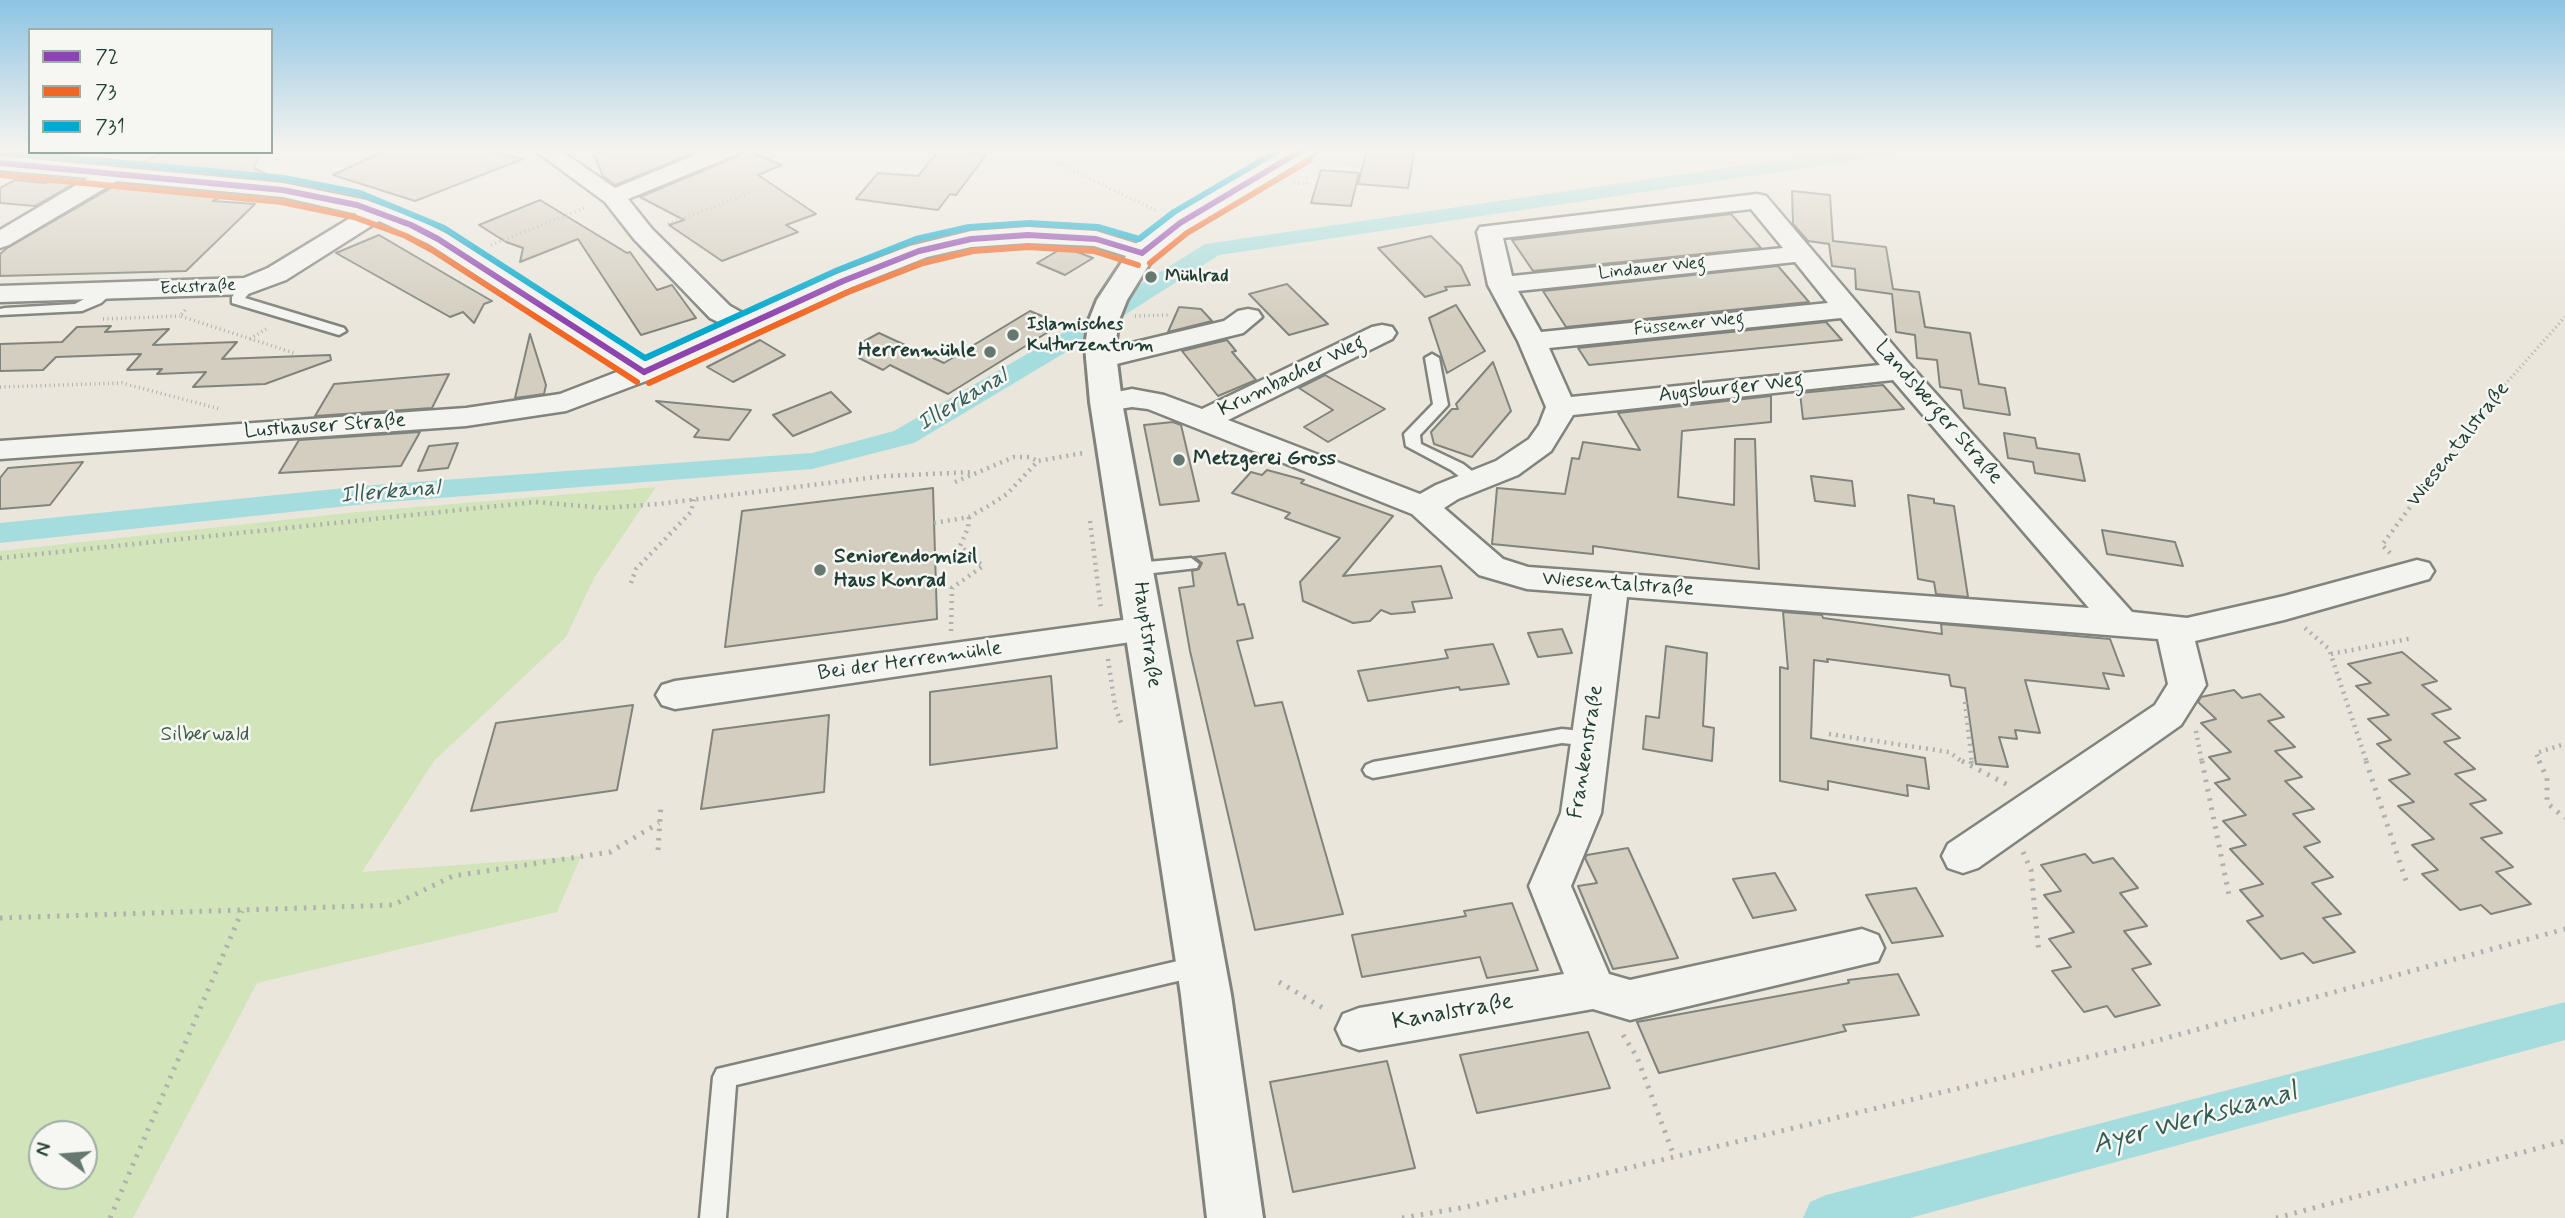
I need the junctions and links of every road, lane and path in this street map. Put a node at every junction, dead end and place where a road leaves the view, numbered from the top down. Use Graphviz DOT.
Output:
graph roads {
  1 [pos="54,206"];
  2 [pos="351,206"];
  3 [pos="591,206"];
  4 [pos="620,206"];
  5 [pos="716,206"];
  6 [pos="1145,206"];
  7 [pos="1209,206"];
  8 [pos="1715,206"];
  9 [pos="1761,206"];
  10 [pos="377,212"];
  11 [pos="1180,223"];
  12 [pos="643,234"];
  13 [pos="0,240"];
  14 [pos="1142,253"];
  15 [pos="1802,254"];
  16 [pos="464,256"];
  17 [pos="1502,285"];
  18 [pos="248,286"];
  19 [pos="205,289"];
  20 [pos="3,303"];
  21 [pos="1847,309"];
  22 [pos="1169,315"];
  23 [pos="180,316"];
  24 [pos="1132,316"];
  25 [pos="1248,317"];
  26 [pos="2565,317"];
  27 [pos="102,320"];
  28 [pos="747,327"];
  29 [pos="339,331"];
  30 [pos="1381,333"];
  31 [pos="1532,341"];
  32 [pos="294,353"];
  33 [pos="1100,353"];
  34 [pos="1432,358"];
  35 [pos="1900,371"];
  36 [pos="644,372"];
  37 [pos="0,387"];
  38 [pos="1106,402"];
  39 [pos="1561,407"];
  40 [pos="229,411"];
  41 [pos="1202,421"];
  42 [pos="0,450"];
  43 [pos="1115,450"];
  44 [pos="1038,461"];
  45 [pos="974,472"];
  46 [pos="1475,481"];
  47 [pos="955,482"];
  48 [pos="694,499"];
  49 [pos="1423,507"];
  50 [pos="969,517"];
  51 [pos="934,523"];
  52 [pos="0,558"];
  53 [pos="1191,564"];
  54 [pos="1136,569"];
  55 [pos="2414,571"];
  56 [pos="631,583"];
  57 [pos="1611,585"];
  58 [pos="2284,608"];
  59 [pos="2122,623"];
  60 [pos="1145,629"];
  61 [pos="2174,629"];
  62 [pos="2413,638"];
  63 [pos="2331,654"];
  64 [pos="950,656"];
  65 [pos="2187,685"];
  66 [pos="675,695"];
  67 [pos="1965,702"];
  68 [pos="1829,734"];
  69 [pos="1591,739"];
  70 [pos="2565,744"];
  71 [pos="1972,768"];
  72 [pos="1373,770"];
  73 [pos="2042,802"];
  74 [pos="662,805"];
  75 [pos="2565,818"];
  76 [pos="660,822"];
  77 [pos="2010,823"];
  78 [pos="658,850"];
  79 [pos="1963,856"];
  80 [pos="2408,887"];
  81 [pos="2229,895"];
  82 [pos="242,911"];
  83 [pos="0,918"];
  84 [pos="2565,929"];
  85 [pos="1861,948"];
  86 [pos="2039,954"];
  87 [pos="1199,966"];
  88 [pos="1279,982"];
  89 [pos="1593,989"];
  90 [pos="1359,1029"];
  91 [pos="2565,1141"];
  92 [pos="1674,1156"];
  93 [pos="110,1218"];
  94 [pos="713,1218"];
  95 [pos="1235,1218"];
  96 [pos="1402,1218"];
  97 [pos="2276,1218"];
  1 -- 13 [label="street"];
  2 -- 10 [label="street"];
  3 -- 16 [label="path"];
  4 -- 12 [label="street"];
  5 -- 12 [label="path"];
  6 -- 11 [label="path"];
  7 -- 11 [label="main road, Hauptstraße"];
  8 -- 17 [label="street, Landsberger Straße"];
  9 -- 15 [label="street, Landsberger Straße"];
  10 -- 16 [label="street"];
  10 -- 18 [label="street, Eckstraße"];
  11 -- 14 [label="main road, Hauptstraße"];
  12 -- 28 [label="street"];
  14 -- 28 [label="street, Lusthauser Straße"];
  14 -- 33 [label="main road, Hauptstraße"];
  15 -- 17 [label="street, Lindauer Weg"];
  15 -- 21 [label="street, Landsberger Straße"];
  16 -- 36 [label="street"];
  17 -- 31 [label="street"];
  18 -- 19 [label="street, Eckstraße"];
  18 -- 29 [label="lane"];
  19 -- 20 [label="street, Eckstraße"];
  19 -- 23 [label="path"];
  21 -- 31 [label="street, Füssener Weg"];
  21 -- 35 [label="street, Landsberger Straße"];
  22 -- 24 [label="path"];
  23 -- 27 [label="path"];
  23 -- 32 [label="path"];
  25 -- 33 [label="street"];
  26 -- 55 [label="path, Wiesentalstraße"];
  28 -- 36 [label="street, Lusthauser Straße"];
  30 -- 41 [label="street, Krumbacher Weg"];
  31 -- 39 [label="street"];
  33 -- 38 [label="main road, Hauptstraße"];
  34 -- 46 [label="lane"];
  35 -- 39 [label="street, Augsburger Weg"];
  35 -- 59 [label="street, Landsberger Straße"];
  36 -- 42 [label="street, Lusthauser Straße"];
  37 -- 40 [label="path"];
  38 -- 41 [label="street, Wiesentalstraße"];
  38 -- 43 [label="main road, Hauptstraße"];
  39 -- 46 [label="street"];
  41 -- 49 [label="street, Wiesentalstraße"];
  43 -- 44 [label="path"];
  43 -- 54 [label="main road, Hauptstraße"];
  44 -- 45 [label="path"];
  44 -- 50 [label="path"];
  45 -- 47 [label="path"];
  45 -- 48 [label="path"];
  46 -- 49 [label="street"];
  48 -- 52 [label="path"];
  48 -- 56 [label="path"];
  49 -- 57 [label="street, Wiesentalstraße"];
  50 -- 51 [label="path"];
  50 -- 64 [label="path"];
  53 -- 54 [label="lane"];
  54 -- 60 [label="main road, Hauptstraße"];
  55 -- 58 [label="street, Wiesentalstraße"];
  57 -- 59 [label="street, Wiesentalstraße"];
  57 -- 69 [label="street, Frankenstraße"];
  58 -- 61 [label="street, Wiesentalstraße"];
  58 -- 63 [label="path"];
  59 -- 61 [label="street, Wiesentalstraße"];
  60 -- 64 [label="street, Bei der Herrenmühle"];
  60 -- 87 [label="main road, Hauptstraße"];
  61 -- 65 [label="street"];
  62 -- 63 [label="path"];
  63 -- 80 [label="path"];
  64 -- 66 [label="street, Bei der Herrenmühle"];
  65 -- 73 [label="street"];
  65 -- 81 [label="path"];
  67 -- 71 [label="path"];
  68 -- 71 [label="path"];
  69 -- 72 [label="lane"];
  69 -- 89 [label="street, Frankenstraße"];
  70 -- 75 [label="path"];
  71 -- 73 [label="path"];
  73 -- 77 [label="street"];
  74 -- 76 [label="path"];
  76 -- 78 [label="path"];
  76 -- 82 [label="path"];
  77 -- 79 [label="street"];
  77 -- 86 [label="path"];
  82 -- 83 [label="path"];
  82 -- 93 [label="path"];
  84 -- 92 [label="path"];
  85 -- 89 [label="street"];
  87 -- 94 [label="lane"];
  87 -- 95 [label="main road, Hauptstraße"];
  88 -- 90 [label="path"];
  89 -- 90 [label="street, Kanalstraße"];
  89 -- 92 [label="path"];
  91 -- 97 [label="path"];
  92 -- 96 [label="path"];
}
